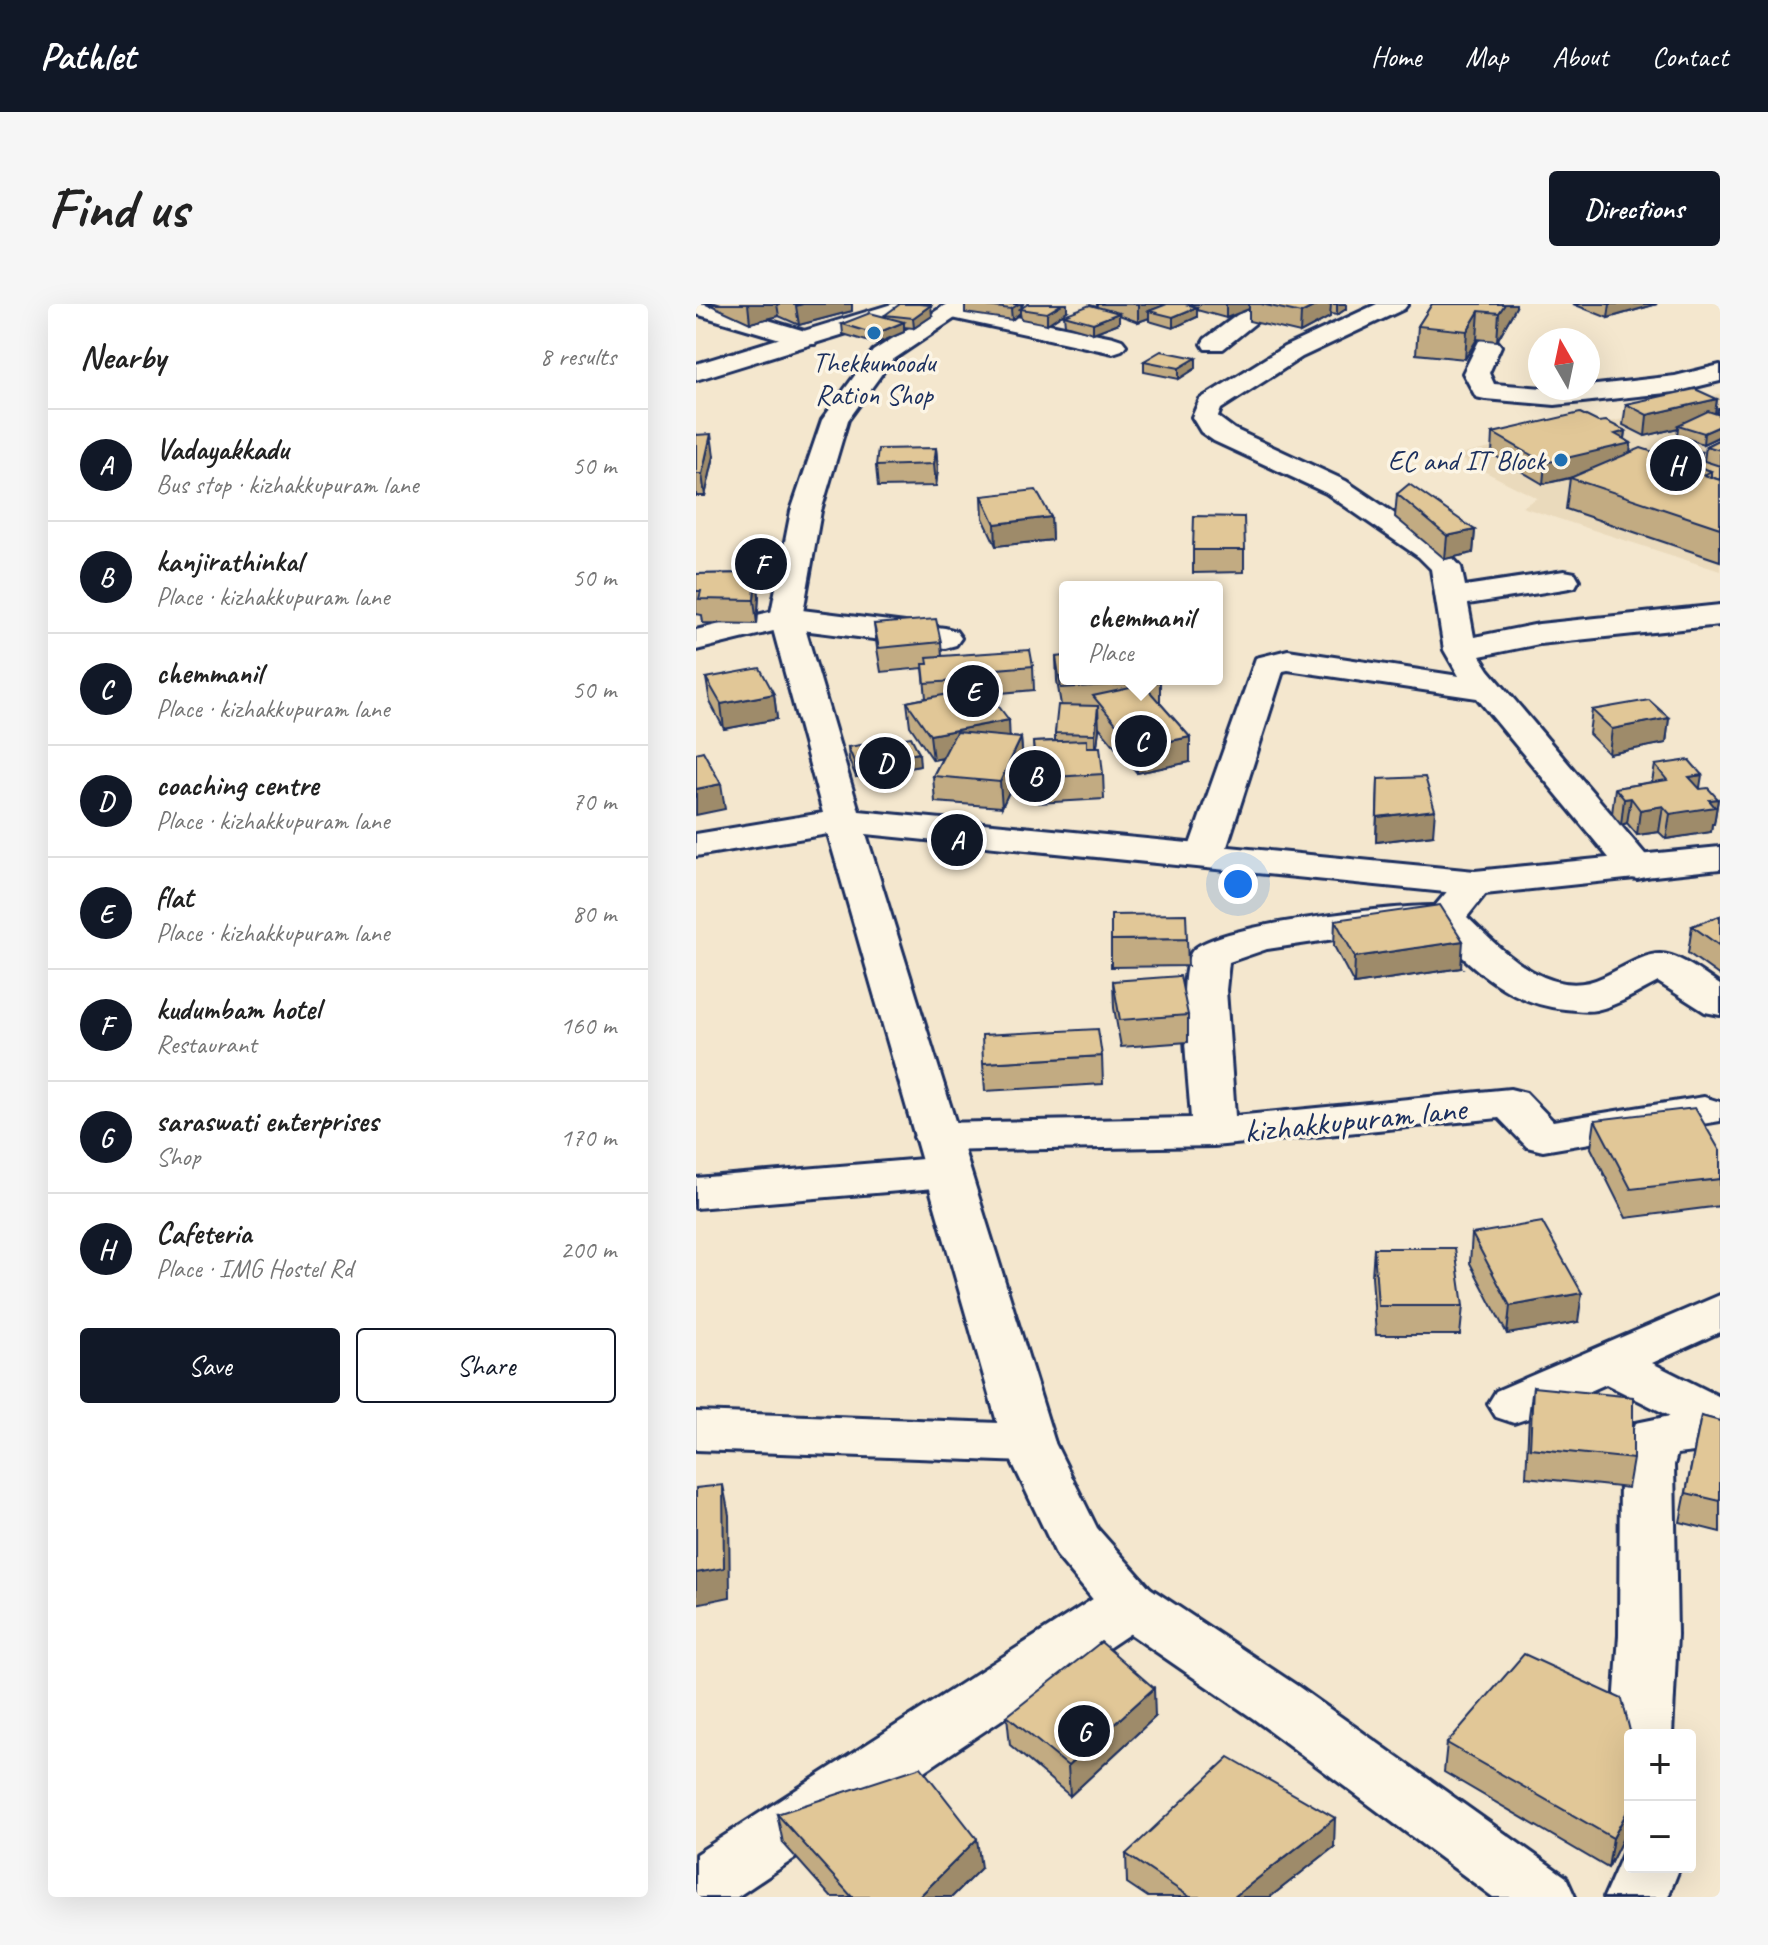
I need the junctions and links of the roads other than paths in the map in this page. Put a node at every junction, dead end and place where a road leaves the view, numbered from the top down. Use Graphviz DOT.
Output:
graph roads {
  1 [pos="917,304"];
  2 [pos="1267,304"];
  3 [pos="1396,304"];
  4 [pos="696,306"];
  5 [pos="958,308"];
  6 [pos="806,339"];
  7 [pos="1214,344"];
  8 [pos="1113,345"];
  9 [pos="1488,346"];
  10 [pos="696,372"];
  11 [pos="1720,373"];
  12 [pos="1564,580"];
  13 [pos="1451,597"];
  14 [pos="1720,615"];
  15 [pos="786,618"];
  16 [pos="945,638"];
  17 [pos="696,640"];
  18 [pos="1460,650"];
  19 [pos="1488,690"];
  20 [pos="843,821"];
  21 [pos="696,845"];
  22 [pos="1205,856"];
  23 [pos="1720,858"];
  24 [pos="1637,868"];
  25 [pos="1475,883"];
  26 [pos="1446,918"];
  27 [pos="1720,1003"];
  28 [pos="1704,1111"];
  29 [pos="1214,1132"];
  30 [pos="942,1154"];
  31 [pos="696,1193"];
  32 [pos="1720,1312"];
  33 [pos="1606,1362"];
  34 [pos="1514,1404"];
  35 [pos="1720,1419"];
  36 [pos="1720,1430"];
  37 [pos="696,1431"];
  38 [pos="1029,1443"];
  39 [pos="1130,1604"];
  40 [pos="1642,1729"];
  41 [pos="1646,1873"];
  42 [pos="696,1889"];
  43 [pos="1543,1897"];
  44 [pos="1636,1897"];
  1 -- 6 [label="street"];
  2 -- 7 [label="street"];
  3 -- 13 [label="street"];
  4 -- 6 [label="street"];
  5 -- 8 [label="street"];
  5 -- 15 [label="street"];
  6 -- 10 [label="street"];
  9 -- 11 [label="street"];
  12 -- 13 [label="street"];
  13 -- 18 [label="street"];
  14 -- 18 [label="street"];
  15 -- 16 [label="street"];
  15 -- 17 [label="street"];
  15 -- 20 [label="street"];
  18 -- 19 [label="street"];
  19 -- 22 [label="street"];
  19 -- 24 [label="street"];
  20 -- 21 [label="street"];
  20 -- 22 [label="street"];
  20 -- 30 [label="street"];
  22 -- 25 [label="street"];
  23 -- 24 [label="street"];
  24 -- 25 [label="street"];
  25 -- 26 [label="street"];
  26 -- 27 [label="street"];
  26 -- 29 [label="street, kizhakkupuram lane"];
  28 -- 29 [label="street, kizhakkupuram lane"];
  29 -- 30 [label="street"];
  30 -- 31 [label="street"];
  30 -- 38 [label="street"];
  32 -- 33 [label="street"];
  33 -- 34 [label="street"];
  33 -- 35 [label="street"];
  36 -- 40 [label="street"];
  37 -- 38 [label="street"];
  38 -- 39 [label="street"];
  39 -- 42 [label="street"];
  39 -- 43 [label="street"];
  41 -- 44 [label="street"];
}
